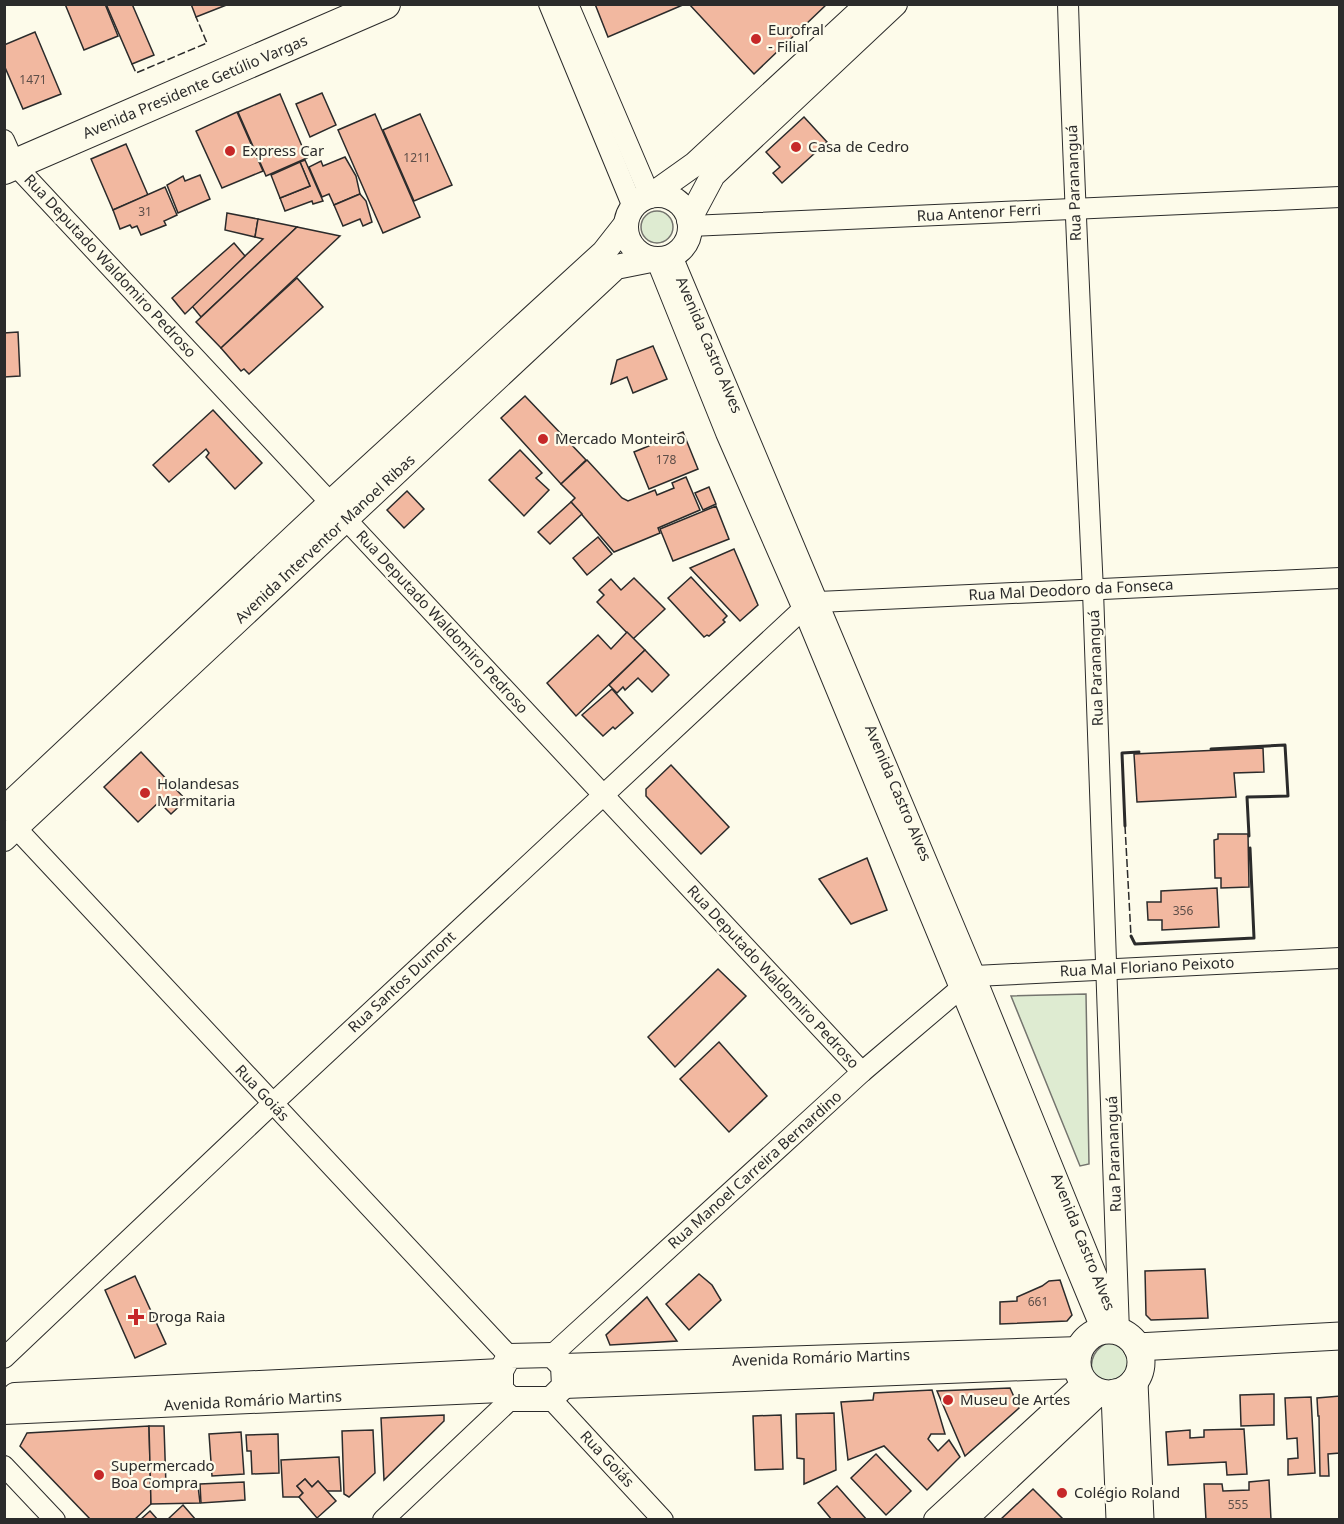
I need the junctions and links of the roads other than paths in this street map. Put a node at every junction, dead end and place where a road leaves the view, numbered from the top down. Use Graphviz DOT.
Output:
graph roads {
  1 [pos="385,4"];
  2 [pos="549,4"];
  3 [pos="568,4"];
  4 [pos="868,4"];
  5 [pos="895,4"];
  6 [pos="1068,4"];
  7 [pos="813,68"];
  8 [pos="8,158"];
  9 [pos="1340,197"];
  10 [pos="1074,208"];
  11 [pos="636,209"];
  12 [pos="689,223"];
  13 [pos="664,258"];
  14 [pos="339,510"];
  15 [pos="1340,578"];
  16 [pos="1093,589"];
  17 [pos="811,606"];
  18 [pos="603,795"];
  19 [pos="8,825"];
  20 [pos="1340,958"];
  21 [pos="1108,968"];
  22 [pos="967,982"];
  23 [pos="861,1072"];
  24 [pos="272,1104"];
  25 [pos="1340,1336"];
  26 [pos="1340,1355"];
  27 [pos="4,1358"];
  28 [pos="1109,1364"];
  29 [pos="557,1377"];
  30 [pos="506,1379"];
  31 [pos="4,1395"];
  32 [pos="4,1412"];
  33 [pos="4,1466"];
  34 [pos="55,1520"];
  35 [pos="383,1520"];
  36 [pos="663,1520"];
  37 [pos="936,1520"];
  38 [pos="964,1520"];
  39 [pos="1120,1520"];
  40 [pos="1140,1520"];
  1 -- 8 [label="main road, Avenida Presidente Getúlio Vargas"];
  2 -- 11 [label="street"];
  3 -- 11 [label="street"];
  4 -- 7 [label="street, Avenida Interventor Manoel Ribas"];
  5 -- 7 [label="street, Avenida Interventor Manoel Ribas"];
  6 -- 10 [label="street, Rua Parananguá"];
  7 -- 11 [label="street, Avenida Interventor Manoel Ribas"];
  7 -- 12 [label="street, Avenida Interventor Manoel Ribas"];
  8 -- 14 [label="street, Rua Deputado Waldomiro Pedroso"];
  9 -- 10 [label="street, Rua Antenor Ferri"];
  10 -- 12 [label="street, Rua Antenor Ferri"];
  10 -- 16 [label="street, Rua Parananguá"];
  11 -- 12 [label="street"];
  11 -- 13 [label="street"];
  11 -- 14 [label="street, Avenida Interventor Manoel Ribas"];
  12 -- 13 [label="street"];
  13 -- 14 [label="street, Avenida Interventor Manoel Ribas"];
  13 -- 17 [label="street, Avenida Castro Alves"];
  14 -- 18 [label="street, Rua Deputado Waldomiro Pedroso"];
  14 -- 19 [label="street, Avenida Interventor Manoel Ribas"];
  15 -- 16 [label="street, Rua Mal Deodoro da Fonseca"];
  16 -- 17 [label="street, Rua Mal Deodoro da Fonseca"];
  16 -- 21 [label="street, Rua Parananguá"];
  17 -- 18 [label="street, Rua Santos Dumont"];
  17 -- 22 [label="street, Avenida Castro Alves"];
  18 -- 23 [label="street, Rua Deputado Waldomiro Pedroso"];
  18 -- 24 [label="street, Rua Santos Dumont"];
  19 -- 24 [label="street, Rua Goiás"];
  20 -- 21 [label="street, Rua Mal Floriano Peixoto"];
  21 -- 22 [label="street, Rua Mal Floriano Peixoto"];
  21 -- 28 [label="street, Rua Parananguá"];
  22 -- 23 [label="street, Rua Manoel Carreira Bernardino"];
  22 -- 28 [label="street, Avenida Castro Alves"];
  23 -- 29 [label="street, Rua Manoel Carreira Bernardino"];
  24 -- 27 [label="street, Rua Santos Dumont"];
  24 -- 30 [label="street, Rua Goiás"];
  25 -- 28 [label="main road, Avenida Romário Martins"];
  26 -- 28 [label="main road, Avenida Romário Martins"];
  28 -- 29 [label="street, Avenida Romário Martins"];
  28 -- 37 [label="street"];
  28 -- 38 [label="street"];
  28 -- 39 [label="main road, Avenida Castro Alves"];
  28 -- 40 [label="main road, Avenida Castro Alves"];
  29 -- 30 [label="street"];
  29 -- 30 [label="street"];
  29 -- 36 [label="street, Rua Goiás"];
  30 -- 31 [label="street, Avenida Romário Martins"];
  30 -- 32 [label="street, Avenida Romário Martins"];
  30 -- 35 [label="street"];
  33 -- 34 [label="street"];
}
